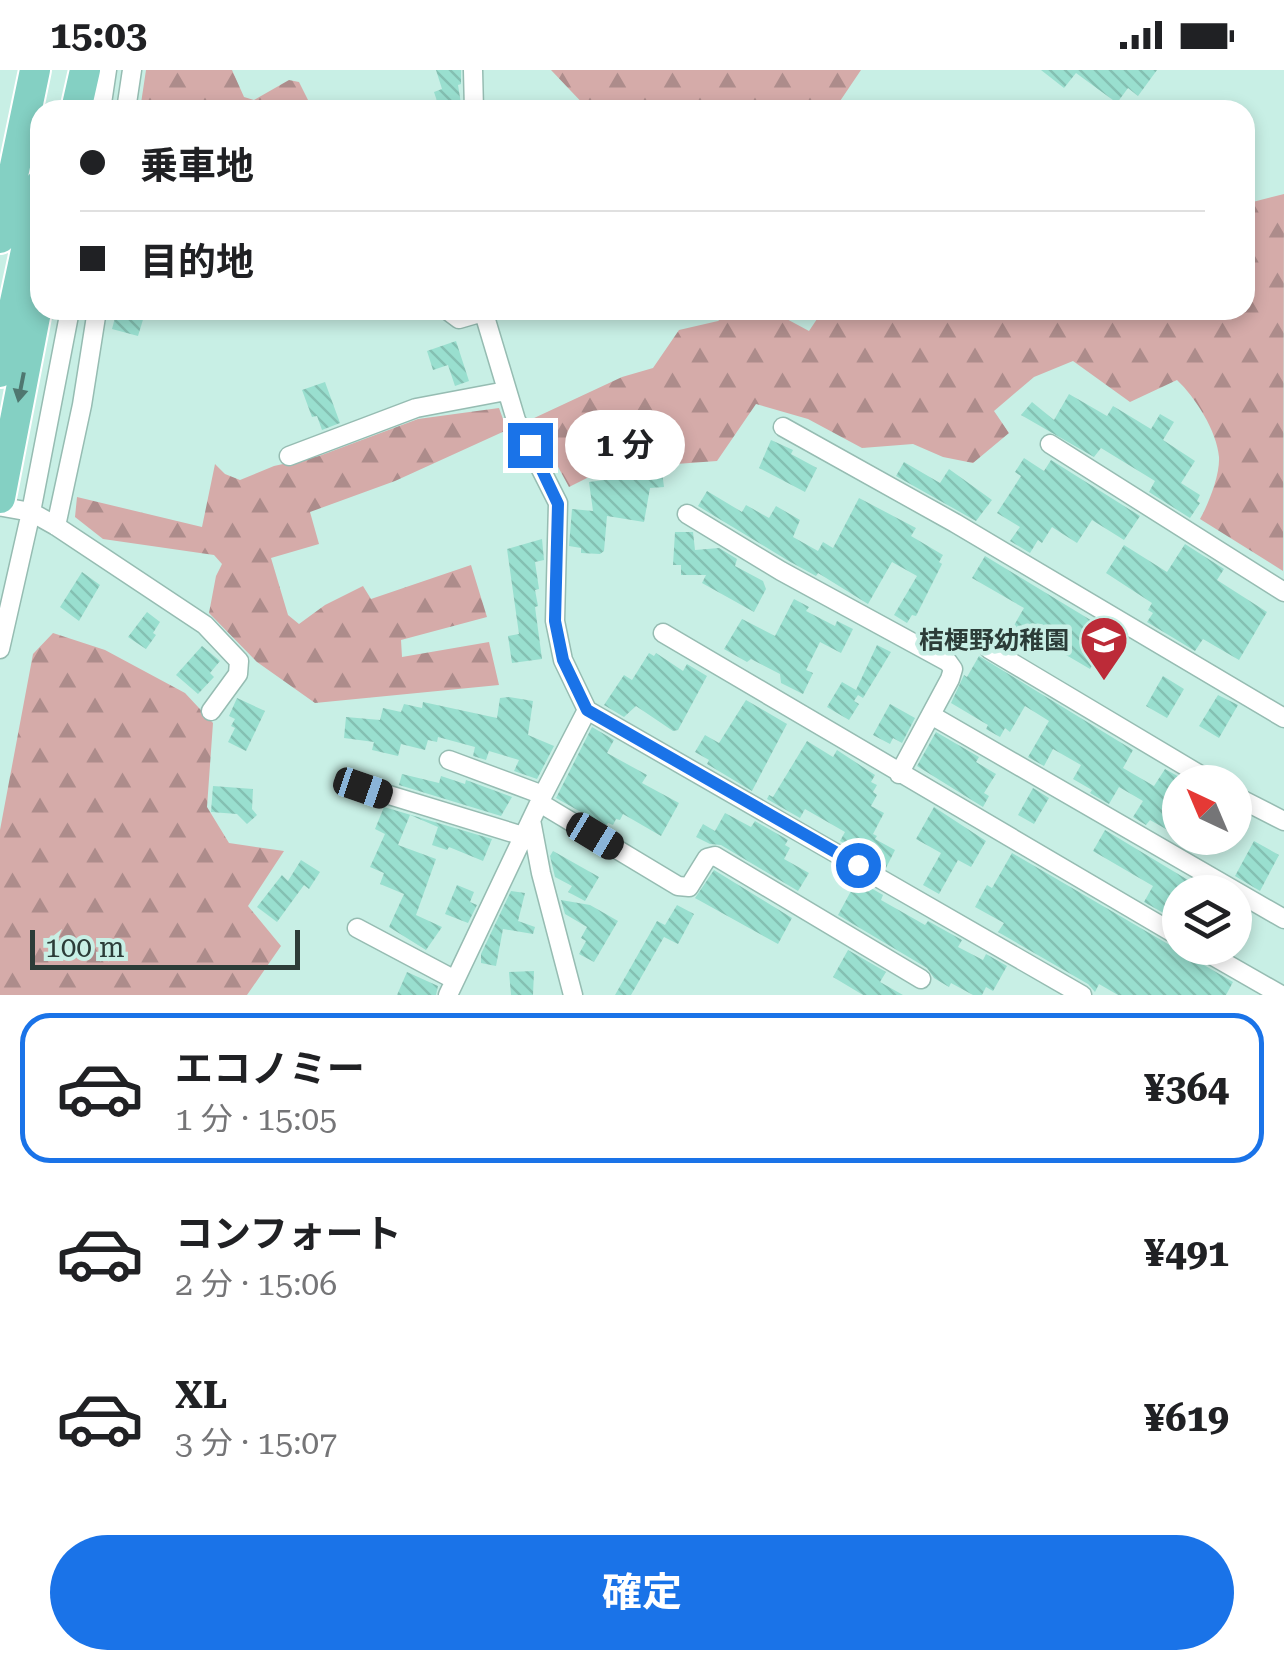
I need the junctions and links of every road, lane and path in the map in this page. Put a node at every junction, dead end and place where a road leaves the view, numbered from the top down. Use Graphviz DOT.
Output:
graph roads {
  1 [pos="15,70"];
  2 [pos="35,70"];
  3 [pos="63,70"];
  4 [pos="84,70"];
  5 [pos="107,70"];
  6 [pos="132,70"];
  7 [pos="472,70"];
  8 [pos="57,100"];
  9 [pos="78,100"];
  10 [pos="102,100"];
  11 [pos="128,100"];
  12 [pos="474,100"];
  13 [pos="0,142"];
  14 [pos="30,232"];
  15 [pos="0,238"];
  16 [pos="35,320"];
  17 [pos="68,320"];
  18 [pos="95,320"];
  19 [pos="486,320"];
  20 [pos="0,372"];
  21 [pos="506,391"];
  22 [pos="783,427"];
  23 [pos="1050,444"];
  24 [pos="289,456"];
  25 [pos="2,502"];
  26 [pos="31,512"];
  27 [pos="687,514"];
  28 [pos="56,526"];
  29 [pos="1284,592"];
  30 [pos="664,633"];
  31 [pos="0,649"];
  32 [pos="989,650"];
  33 [pos="587,710"];
  34 [pos="211,711"];
  35 [pos="931,715"];
  36 [pos="1284,718"];
  37 [pos="449,760"];
  38 [pos="1183,765"];
  39 [pos="900,774"];
  40 [pos="363,788"];
  41 [pos="1252,805"];
  42 [pos="534,813"];
  43 [pos="1284,821"];
  44 [pos="1284,919"];
  45 [pos="1162,926"];
  46 [pos="357,928"];
  47 [pos="1229,965"];
  48 [pos="921,979"];
  49 [pos="451,987"];
  50 [pos="573,995"];
  51 [pos="1082,995"];
  52 [pos="1281,995"];
  1 -- 13 [label="main road"];
  2 -- 15 [label="main road"];
  3 -- 8 [label="main road"];
  4 -- 9 [label="main road"];
  5 -- 10 [label="street"];
  6 -- 11 [label="street"];
  7 -- 12 [label="street"];
  14 -- 20 [label="main road"];
  16 -- 25 [label="main road, one-way"];
  17 -- 26 [label="street"];
  18 -- 28 [label="street"];
  19 -- 21 [label="street"];
  21 -- 24 [label="street"];
  21 -- 33 [label="street"];
  22 -- 36 [label="street"];
  23 -- 29 [label="street"];
  25 -- 26 [label="street"];
  26 -- 28 [label="street"];
  26 -- 31 [label="street"];
  27 -- 35 [label="street"];
  28 -- 34 [label="street"];
  30 -- 39 [label="street"];
  32 -- 38 [label="street"];
  33 -- 42 [label="street"];
  33 -- 51 [label="street"];
  35 -- 39 [label="street"];
  35 -- 44 [label="street"];
  37 -- 42 [label="street"];
  39 -- 45 [label="street"];
  40 -- 42 [label="street"];
  41 -- 43 [label="street"];
  42 -- 48 [label="street"];
  42 -- 49 [label="street"];
  42 -- 50 [label="street"];
  46 -- 49 [label="street"];
  47 -- 52 [label="street"];
}
